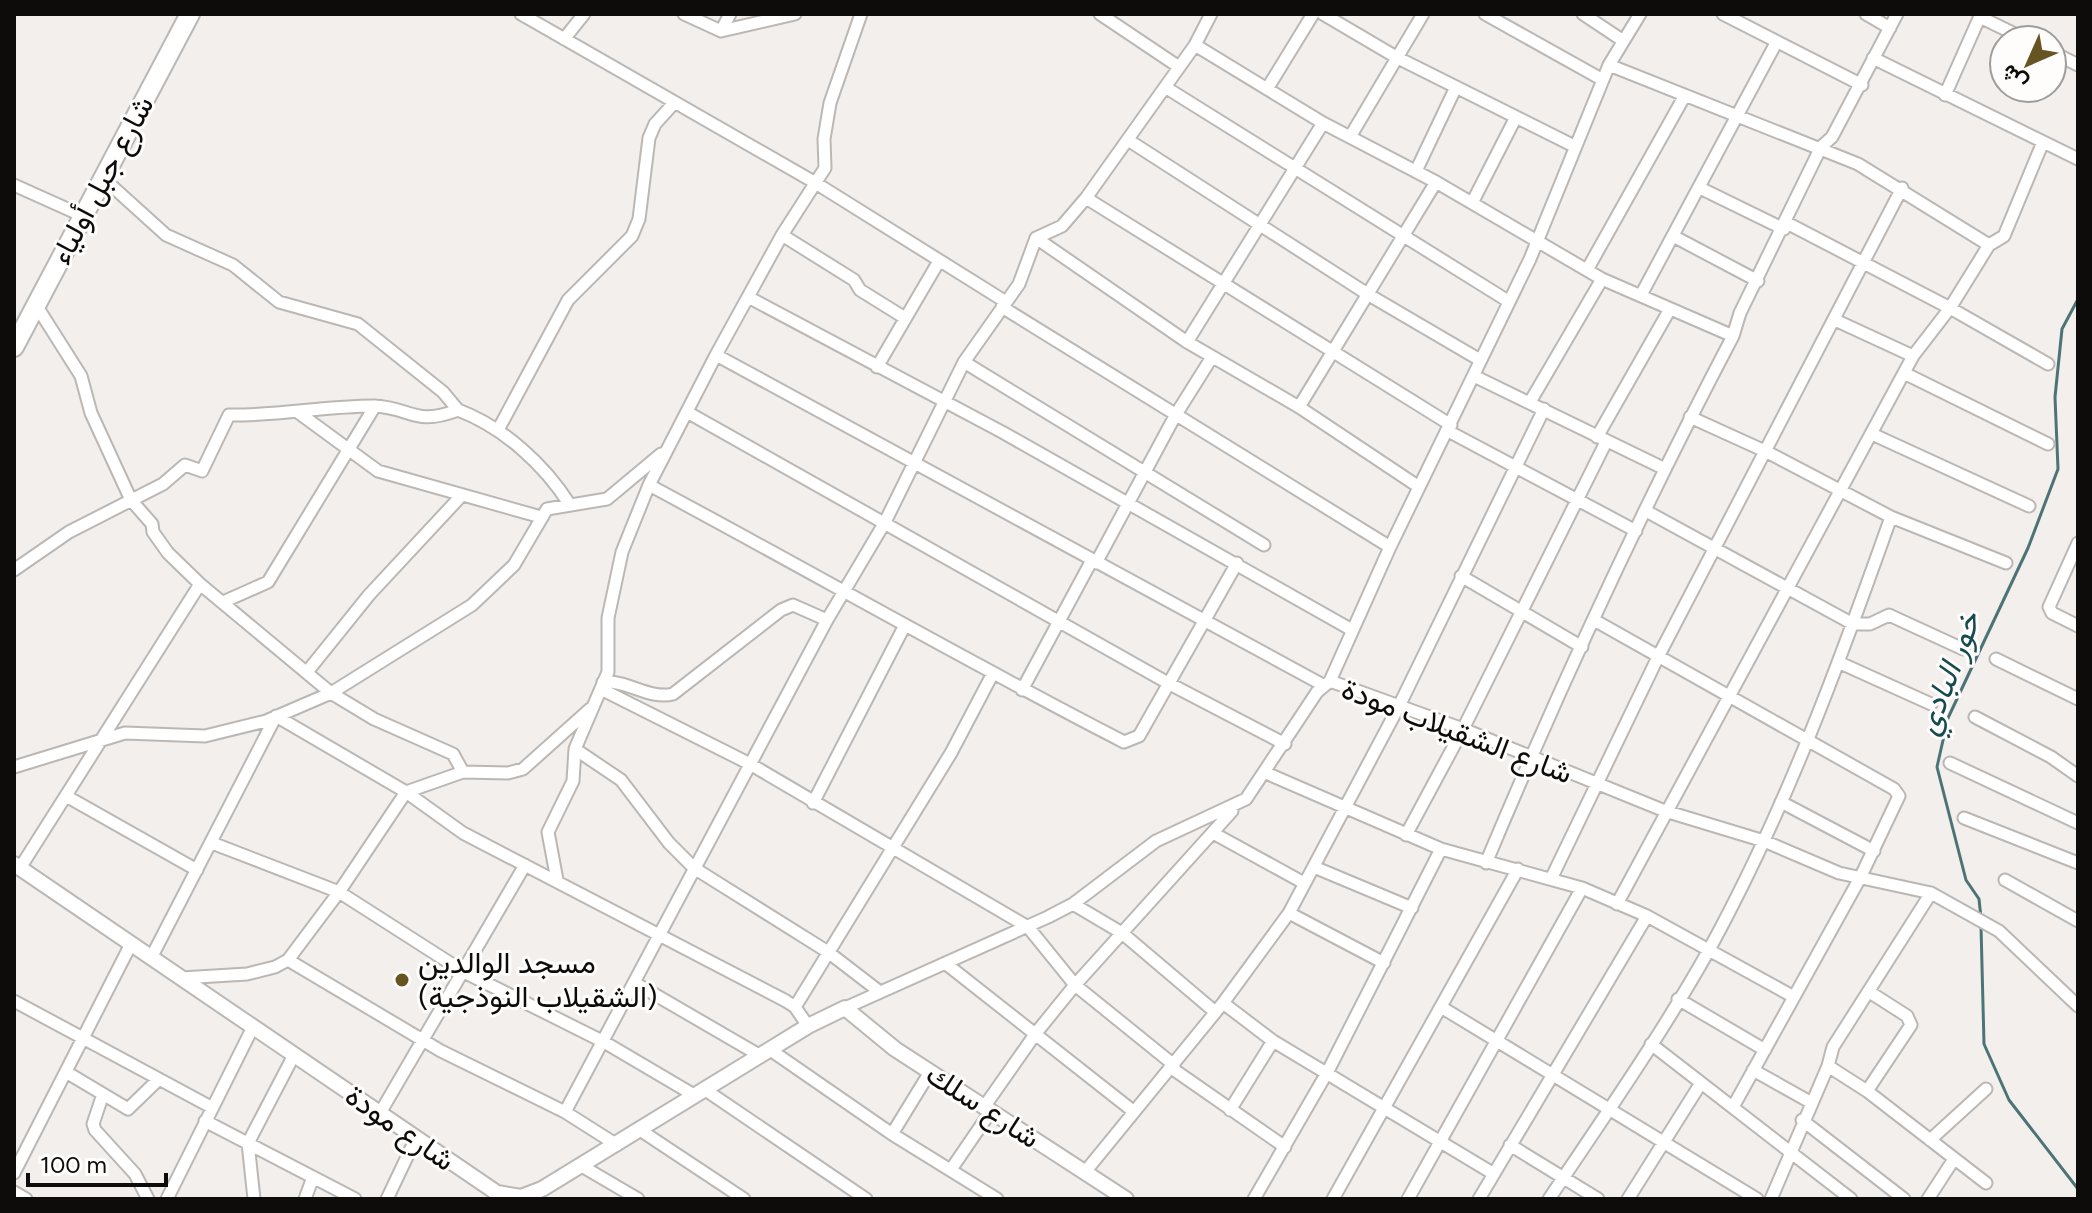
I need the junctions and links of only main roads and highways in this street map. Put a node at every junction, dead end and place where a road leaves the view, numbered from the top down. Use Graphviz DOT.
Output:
graph roads {
  1 [pos="190,14"];
  2 [pos="15,344"];
  1 -- 2 [label="highway, شارع جبل أولياء"];
}
